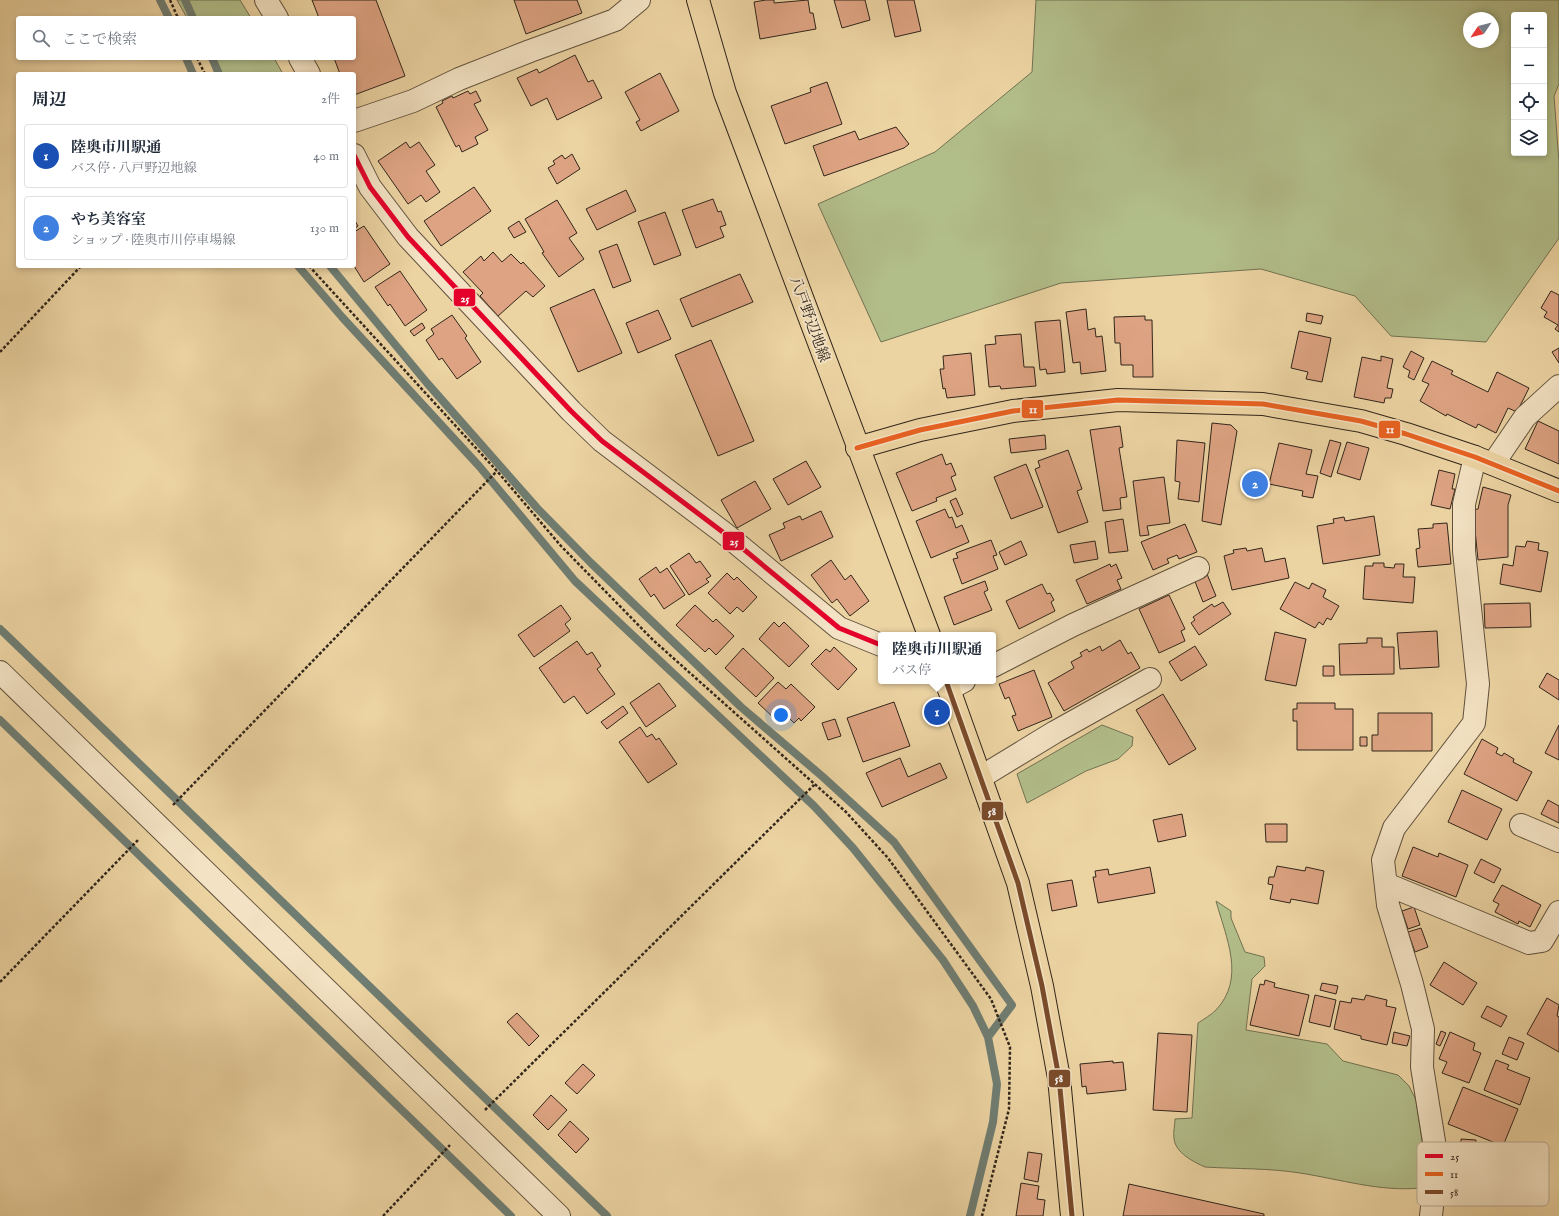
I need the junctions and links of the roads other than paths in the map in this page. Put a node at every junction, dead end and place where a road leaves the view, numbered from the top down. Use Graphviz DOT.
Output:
graph roads {
  1 [pos="266,0"];
  2 [pos="639,0"];
  3 [pos="698,0"];
  4 [pos="276,16"];
  5 [pos="301,60"];
  6 [pos="308,72"];
  7 [pos="356,120"];
  8 [pos="356,159"];
  9 [pos="1559,386"];
  10 [pos="857,448"];
  11 [pos="1484,461"];
  12 [pos="1559,492"];
  13 [pos="1198,568"];
  14 [pos="928,632"];
  15 [pos="878,644"];
  16 [pos="996,664"];
  17 [pos="0,672"];
  18 [pos="1150,679"];
  19 [pos="953,684"];
  20 [pos="981,777"];
  21 [pos="1521,825"];
  22 [pos="1559,841"];
  23 [pos="1386,884"];
  24 [pos="1559,912"];
  25 [pos="1434,1142"];
  26 [pos="1432,1206"];
  27 [pos="559,1216"];
  28 [pos="1072,1216"];
  29 [pos="1431,1216"];
  1 -- 4 [label="street"];
  2 -- 7 [label="street"];
  3 -- 10 [label="main road, 八戸野辺地線"];
  5 -- 6 [label="street"];
  8 -- 15 [label="street"];
  9 -- 11 [label="street"];
  10 -- 11 [label="main road"];
  10 -- 14 [label="main road, 八戸野辺地線"];
  11 -- 12 [label="main road"];
  11 -- 23 [label="street"];
  13 -- 16 [label="street"];
  17 -- 27 [label="street"];
  18 -- 20 [label="street"];
  19 -- 20 [label="main road"];
  20 -- 28 [label="main road"];
  21 -- 22 [label="street"];
  23 -- 24 [label="street"];
  23 -- 25 [label="street"];
  26 -- 29 [label="street"];
}
